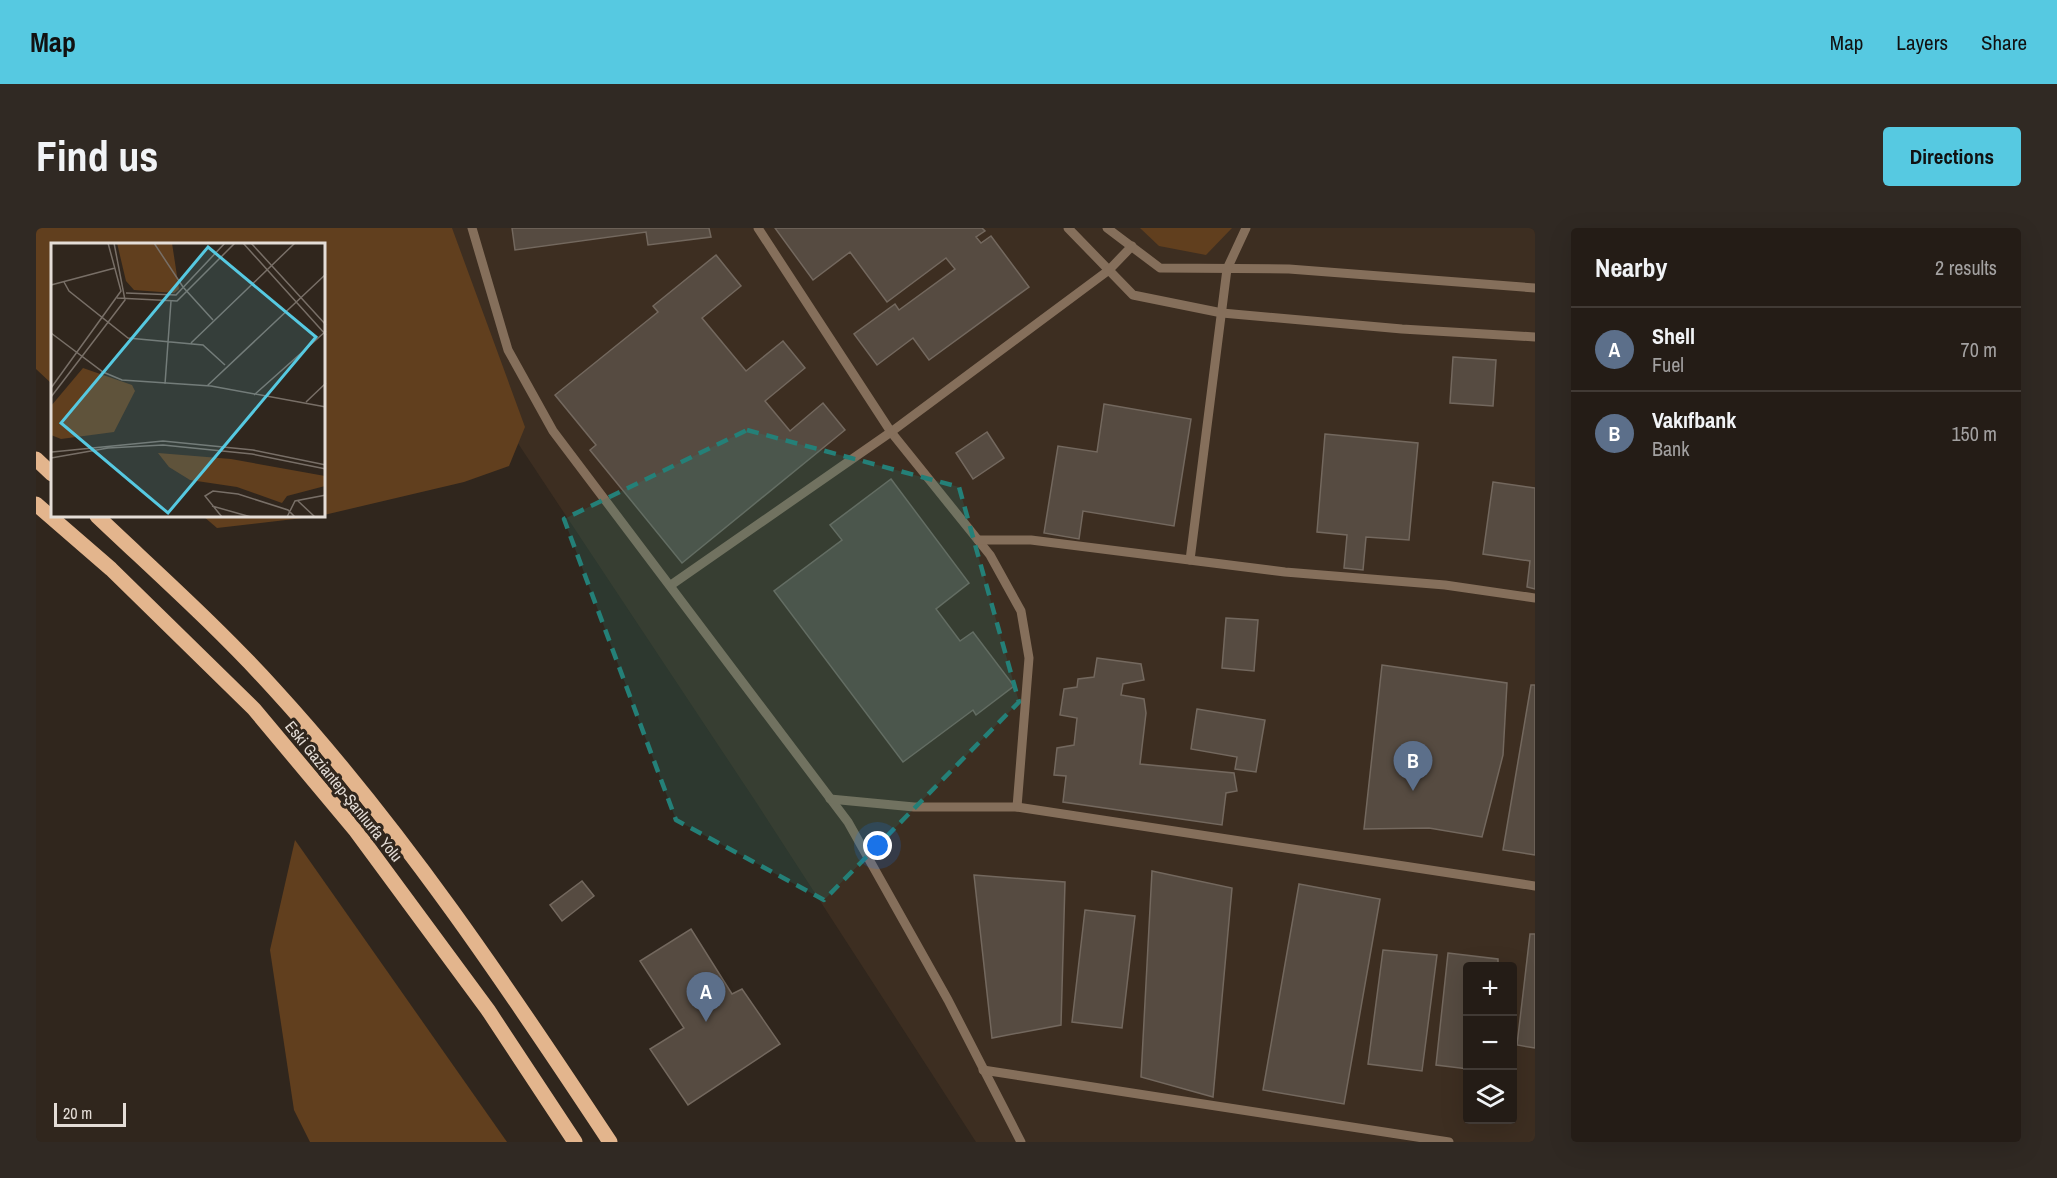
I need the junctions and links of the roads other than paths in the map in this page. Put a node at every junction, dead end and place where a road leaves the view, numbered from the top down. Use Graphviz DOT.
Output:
graph roads {
  1 [pos="472,228"];
  2 [pos="758,228"];
  3 [pos="1068,228"];
  4 [pos="1107,228"];
  5 [pos="1246,228"];
  6 [pos="1132,246"];
  7 [pos="1227,269"];
  8 [pos="1109,270"];
  9 [pos="1535,288"];
  10 [pos="1222,313"];
  11 [pos="1535,337"];
  12 [pos="891,432"];
  13 [pos="36,459"];
  14 [pos="51,473"];
  15 [pos="36,504"];
  16 [pos="51,517"];
  17 [pos="52,518"];
  18 [pos="99,518"];
  19 [pos="978,540"];
  20 [pos="1190,560"];
  21 [pos="671,585"];
  22 [pos="1535,598"];
  23 [pos="830,799"];
  24 [pos="1017,807"];
  25 [pos="1535,886"];
  26 [pos="983,1070"];
  27 [pos="575,1142"];
  28 [pos="610,1142"];
  29 [pos="1021,1142"];
  30 [pos="1449,1142"];
  1 -- 21 [label="lane"];
  2 -- 12 [label="lane"];
  3 -- 8 [label="lane"];
  4 -- 6 [label="lane"];
  5 -- 7 [label="lane"];
  6 -- 7 [label="lane"];
  6 -- 8 [label="lane"];
  7 -- 9 [label="lane"];
  7 -- 10 [label="lane"];
  8 -- 10 [label="lane"];
  8 -- 12 [label="lane"];
  10 -- 11 [label="lane"];
  10 -- 20 [label="lane"];
  12 -- 19 [label="lane"];
  12 -- 21 [label="lane"];
  13 -- 14 [label="main road"];
  15 -- 16 [label="main road, Eski Gaziantep-Şanlıurfa Yolu"];
  17 -- 27 [label="main road, Eski Gaziantep-Şanlıurfa Yolu"];
  18 -- 28 [label="main road, Eski Gaziantep-Şanlıurfa Yolu"];
  19 -- 20 [label="lane"];
  19 -- 24 [label="lane"];
  20 -- 22 [label="lane"];
  21 -- 23 [label="lane"];
  23 -- 24 [label="lane"];
  23 -- 26 [label="lane"];
  24 -- 25 [label="lane"];
  26 -- 29 [label="lane"];
  26 -- 30 [label="lane"];
}
